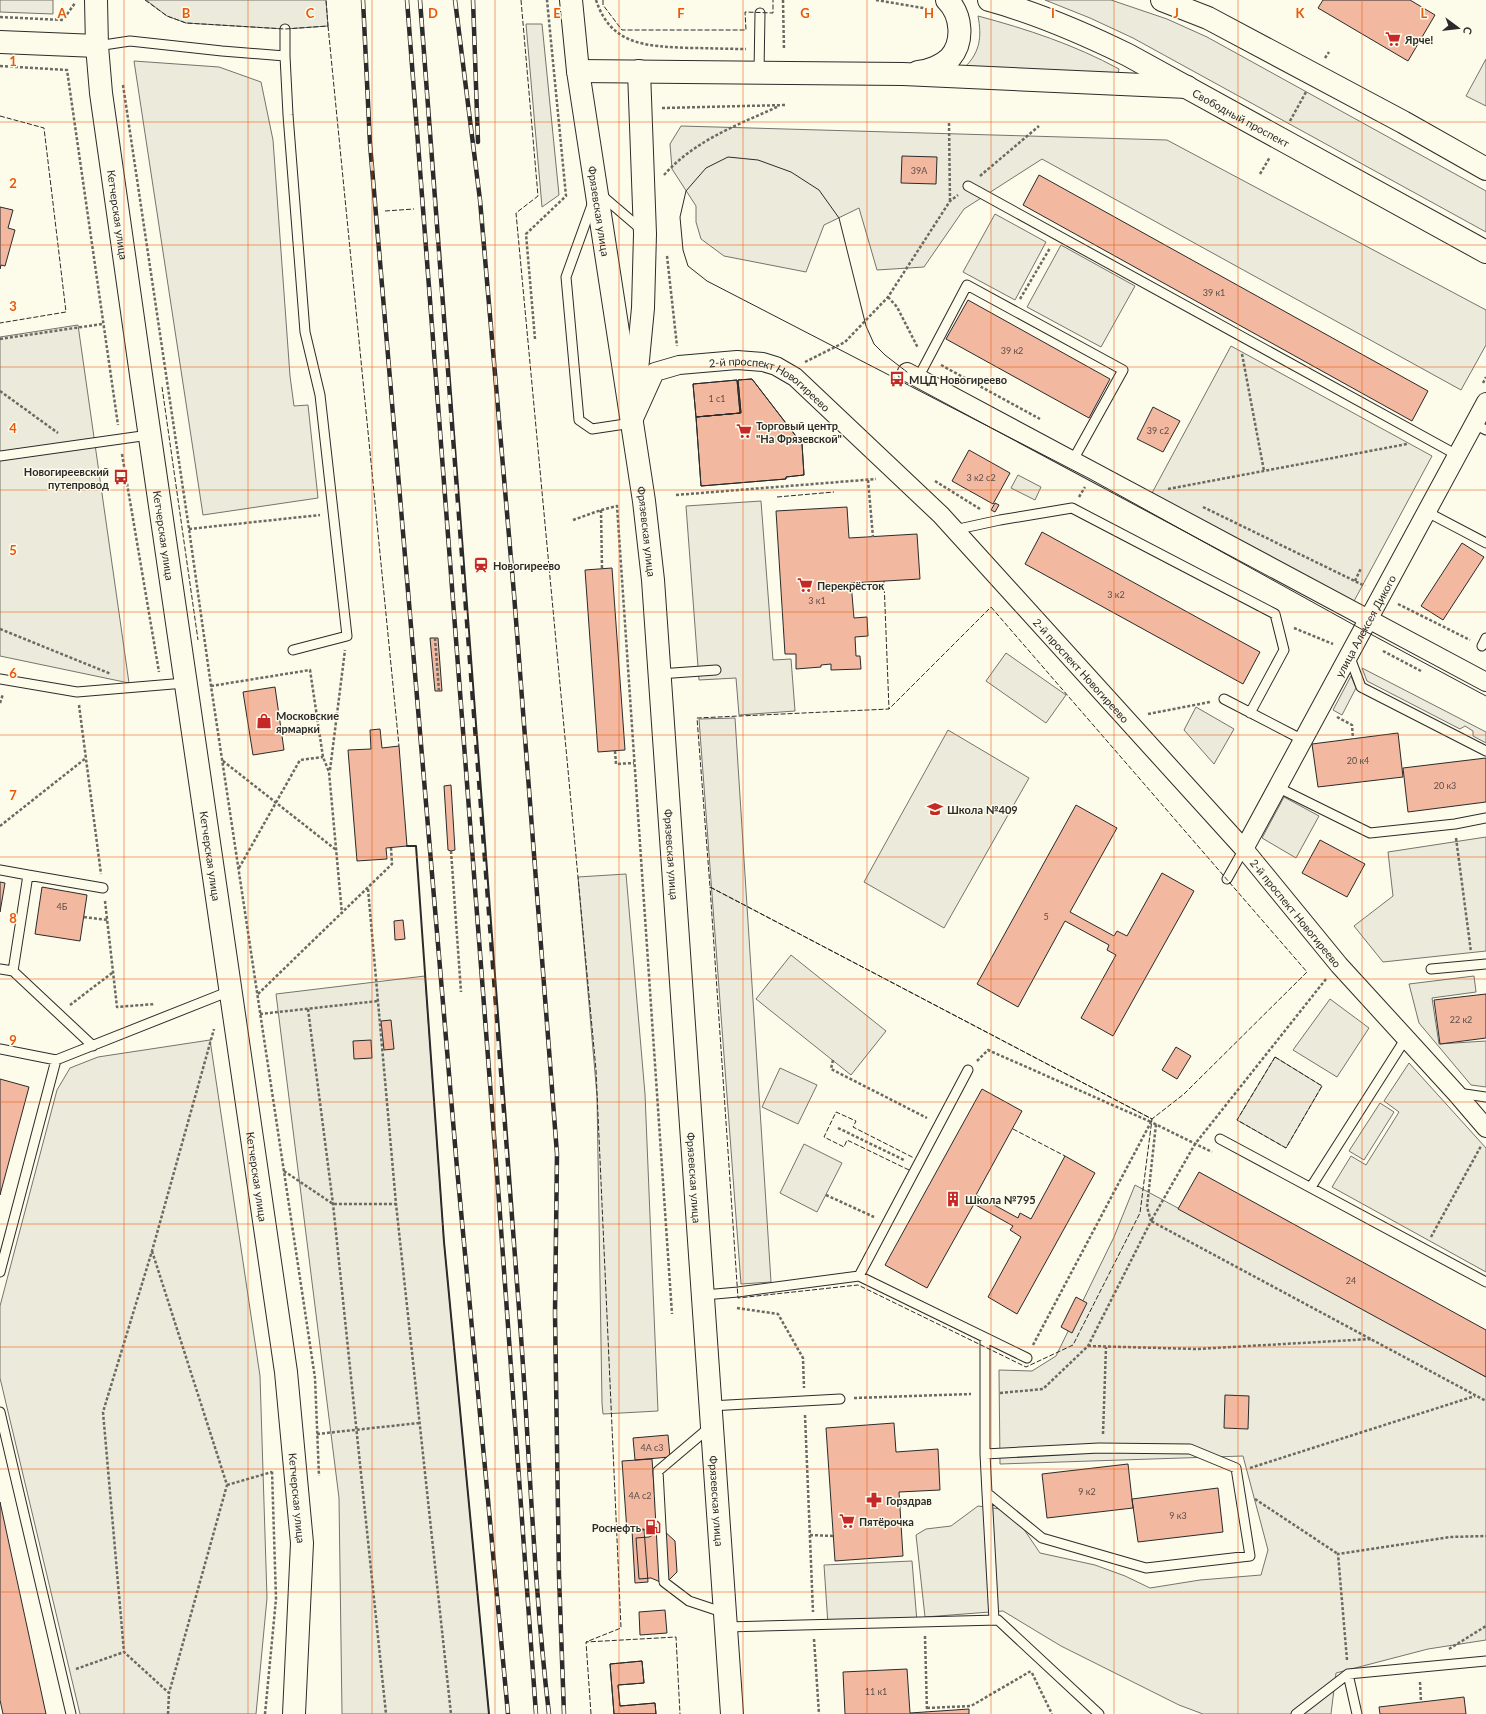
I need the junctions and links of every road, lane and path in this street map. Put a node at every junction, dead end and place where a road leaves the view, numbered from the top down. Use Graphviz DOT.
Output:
graph roads {
  1 [pos="77,0"];
  2 [pos="96,0"];
  3 [pos="547,0"];
  4 [pos="571,0"];
  5 [pos="596,0"];
  6 [pos="783,0"];
  7 [pos="876,0"];
  8 [pos="989,0"];
  9 [pos="1162,0"];
  10 [pos="1172,0"];
  11 [pos="940,7"];
  12 [pos="760,13"];
  13 [pos="0,17"];
  14 [pos="1208,18"];
  15 [pos="284,29"];
  16 [pos="0,42"];
  17 [pos="97,46"];
  18 [pos="759,50"];
  19 [pos="784,50"];
  20 [pos="792,51"];
  21 [pos="1329,52"];
  22 [pos="285,56"];
  23 [pos="0,66"];
  24 [pos="639,70"];
  25 [pos="578,71"];
  26 [pos="759,72"];
  27 [pos="903,74"];
  28 [pos="1316,76"];
  29 [pos="123,85"];
  30 [pos="1187,87"];
  31 [pos="786,105"];
  32 [pos="780,106"];
  33 [pos="658,108"];
  34 [pos="949,123"];
  35 [pos="1039,126"];
  36 [pos="1280,138"];
  37 [pos="1486,169"];
  38 [pos="1260,174"];
  39 [pos="659,179"];
  40 [pos="968,186"];
  41 [pos="597,191"];
  42 [pos="950,201"];
  43 [pos="645,234"];
  44 [pos="1057,235"];
  45 [pos="1486,252"];
  46 [pos="667,256"];
  47 [pos="888,297"];
  48 [pos="1014,310"];
  49 [pos="102,324"];
  50 [pos="1239,335"];
  51 [pos="0,339"];
  52 [pos="535,339"];
  53 [pos="677,347"];
  54 [pos="928,358"];
  55 [pos="786,371"];
  56 [pos="912,375"];
  57 [pos="0,391"];
  58 [pos="1486,402"];
  59 [pos="1040,420"];
  60 [pos="632,423"];
  61 [pos="1480,427"];
  62 [pos="149,435"];
  63 [pos="120,439"];
  64 [pos="1430,440"];
  65 [pos="76,445"];
  66 [pos="1458,455"];
  67 [pos="0,456"];
  68 [pos="1073,460"];
  69 [pos="1264,471"];
  70 [pos="930,478"];
  71 [pos="880,479"];
  72 [pos="868,480"];
  73 [pos="1161,486"];
  74 [pos="1168,490"];
  75 [pos="1174,493"];
  76 [pos="676,495"];
  77 [pos="1202,506"];
  78 [pos="601,510"];
  79 [pos="1427,512"];
  80 [pos="333,514"];
  81 [pos="573,520"];
  82 [pos="1000,520"];
  83 [pos="189,529"];
  84 [pos="954,530"];
  85 [pos="873,537"];
  86 [pos="1486,543"];
  87 [pos="1362,568"];
  88 [pos="602,569"];
  89 [pos="1355,581"];
  90 [pos="1371,590"];
  91 [pos="1397,604"];
  92 [pos="1369,620"];
  93 [pos="1276,621"];
  94 [pos="0,629"];
  95 [pos="347,636"];
  96 [pos="435,638"];
  97 [pos="1484,642"];
  98 [pos="1334,644"];
  99 [pos="293,650"];
  100 [pos="1349,655"];
  101 [pos="716,670"];
  102 [pos="659,674"];
  103 [pos="159,675"];
  104 [pos="118,676"];
  105 [pos="0,678"];
  106 [pos="1486,682"];
  107 [pos="185,683"];
  108 [pos="211,686"];
  109 [pos="439,691"];
  110 [pos="77,692"];
  111 [pos="1224,699"];
  112 [pos="1320,708"];
  113 [pos="1250,713"];
  114 [pos="1143,715"];
  115 [pos="1353,739"];
  116 [pos="1303,740"];
  117 [pos="615,751"];
  118 [pos="1486,751"];
  119 [pos="323,757"];
  120 [pos="86,758"];
  121 [pos="222,760"];
  122 [pos="634,762"];
  123 [pos="329,772"];
  124 [pos="1277,787"];
  125 [pos="276,803"];
  126 [pos="1486,818"];
  127 [pos="1455,824"];
  128 [pos="0,826"];
  129 [pos="391,848"];
  130 [pos="335,849"];
  131 [pos="1244,849"];
  132 [pos="451,851"];
  133 [pos="239,868"];
  134 [pos="0,870"];
  135 [pos="28,875"];
  136 [pos="1227,879"];
  137 [pos="103,888"];
  138 [pos="368,889"];
  139 [pos="342,914"];
  140 [pos="84,917"];
  141 [pos="107,920"];
  142 [pos="1486,964"];
  143 [pos="1339,965"];
  144 [pos="1472,966"];
  145 [pos="0,969"];
  146 [pos="1431,969"];
  147 [pos="13,971"];
  148 [pos="112,973"];
  149 [pos="230,992"];
  150 [pos="461,992"];
  151 [pos="378,1001"];
  152 [pos="161,1003"];
  153 [pos="308,1009"];
  154 [pos="58,1013"];
  155 [pos="260,1014"];
  156 [pos="217,1030"];
  157 [pos="1406,1038"];
  158 [pos="93,1046"];
  159 [pos="0,1049"];
  160 [pos="56,1060"];
  161 [pos="833,1060"];
  162 [pos="968,1070"];
  163 [pos="1456,1092"];
  164 [pos="1486,1097"];
  165 [pos="1151,1122"];
  166 [pos="940,1124"];
  167 [pos="1156,1124"];
  168 [pos="838,1128"];
  169 [pos="1485,1134"];
  170 [pos="1220,1139"];
  171 [pos="1195,1144"];
  172 [pos="1215,1154"];
  173 [pos="917,1167"];
  174 [pos="284,1170"];
  175 [pos="1311,1187"];
  176 [pos="826,1195"];
  177 [pos="333,1204"];
  178 [pos="396,1204"];
  179 [pos="1151,1221"];
  180 [pos="887,1224"];
  181 [pos="1425,1248"];
  182 [pos="152,1251"];
  183 [pos="0,1272"];
  184 [pos="859,1276"];
  185 [pos="1486,1282"];
  186 [pos="704,1295"];
  187 [pos="734,1308"];
  188 [pos="672,1314"];
  189 [pos="985,1338"];
  190 [pos="1371,1339"];
  191 [pos="1088,1346"];
  192 [pos="1106,1347"];
  193 [pos="1027,1358"];
  194 [pos="984,1394"];
  195 [pos="1476,1396"];
  196 [pos="840,1399"];
  197 [pos="804,1401"];
  198 [pos="1486,1401"];
  199 [pos="0,1412"];
  200 [pos="711,1416"];
  201 [pos="419,1423"];
  202 [pos="357,1429"];
  203 [pos="317,1434"];
  204 [pos="1102,1448"];
  205 [pos="985,1454"];
  206 [pos="272,1465"];
  207 [pos="272,1472"];
  208 [pos="1237,1472"];
  209 [pos="227,1485"];
  210 [pos="1240,1489"];
  211 [pos="987,1493"];
  212 [pos="810,1535"];
  213 [pos="833,1536"];
  214 [pos="1486,1536"];
  215 [pos="1338,1554"];
  216 [pos="726,1620"];
  217 [pos="994,1620"];
  218 [pos="924,1622"];
  219 [pos="814,1625"];
  220 [pos="1486,1626"];
  221 [pos="1446,1651"];
  222 [pos="124,1652"];
  223 [pos="1486,1661"];
  224 [pos="1045,1663"];
  225 [pos="1419,1668"];
  226 [pos="62,1674"];
  227 [pos="1348,1674"];
  228 [pos="169,1693"];
  229 [pos="1421,1702"];
  230 [pos="71,1714"];
  231 [pos="168,1714"];
  232 [pos="264,1714"];
  233 [pos="294,1714"];
  234 [pos="386,1714"];
  235 [pos="451,1714"];
  236 [pos="732,1714"];
  237 [pos="819,1714"];
  238 [pos="1099,1714"];
  239 [pos="1296,1714"];
  240 [pos="1357,1714"];
  1 -- 13 [label="path"];
  2 -- 17 [label="main road, Кетчерская улица"];
  3 -- 52 [label="path"];
  4 -- 25 [label="main road, Фрязевская улица"];
  5 -- 18 [label="path"];
  6 -- 19 [label="path"];
  7 -- 11 [label="path"];
  8 -- 30 [label="main road, Свободный проспект"];
  9 -- 14 [label="main road"];
  10 -- 14 [label="main road"];
  11 -- 27 [label="main road"];
  12 -- 18 [label="lane"];
  14 -- 28 [label="main road"];
  15 -- 22 [label="lane"];
  16 -- 17 [label="main road"];
  17 -- 22 [label="lane"];
  17 -- 62 [label="main road, Кетчерская улица"];
  18 -- 19 [label="path"];
  18 -- 26 [label="lane"];
  19 -- 20 [label="path"];
  21 -- 28 [label="path"];
  22 -- 80 [label="lane"];
  23 -- 49 [label="path"];
  24 -- 25 [label="main road"];
  24 -- 26 [label="main road"];
  24 -- 43 [label="main road"];
  25 -- 41 [label="main road, Фрязевская улица"];
  26 -- 27 [label="main road"];
  27 -- 30 [label="main road"];
  28 -- 36 [label="path"];
  28 -- 37 [label="main road"];
  29 -- 83 [label="path"];
  30 -- 36 [label="main road, Свободный проспект"];
  31 -- 32 [label="path"];
  32 -- 33 [label="path"];
  32 -- 39 [label="path"];
  34 -- 42 [label="path"];
  35 -- 40 [label="path"];
  36 -- 38 [label="path"];
  36 -- 45 [label="main road, Свободный проспект"];
  40 -- 42 [label="path"];
  40 -- 44 [label="lane"];
  41 -- 43 [label="lane"];
  41 -- 60 [label="main road, Фрязевская улица"];
  41 -- 60 [label="lane"];
  42 -- 47 [label="path"];
  43 -- 60 [label="main road"];
  44 -- 48 [label="path"];
  44 -- 50 [label="lane"];
  46 -- 53 [label="path"];
  47 -- 54 [label="path"];
  47 -- 55 [label="path"];
  48 -- 54 [label="lane"];
  48 -- 68 [label="lane"];
  49 -- 51 [label="path"];
  49 -- 63 [label="path"];
  50 -- 64 [label="lane"];
  50 -- 69 [label="path"];
  54 -- 56 [label="lane"];
  54 -- 59 [label="path"];
  55 -- 60 [label="street, 2-й проспект Новогиреево"];
  55 -- 84 [label="street, 2-й проспект Новогиреево"];
  56 -- 68 [label="street"];
  57 -- 65 [label="path"];
  58 -- 61 [label="street, улица Алексея Дикого"];
  60 -- 102 [label="main road, Фрязевская улица"];
  61 -- 66 [label="street, улица Алексея Дикого"];
  62 -- 63 [label="lane"];
  62 -- 107 [label="main road, Кетчерская улица"];
  63 -- 65 [label="lane"];
  63 -- 103 [label="path"];
  64 -- 66 [label="lane"];
  64 -- 69 [label="path"];
  65 -- 67 [label="lane"];
  66 -- 79 [label="street, улица Алексея Дикого"];
  68 -- 92 [label="street"];
  69 -- 74 [label="path"];
  70 -- 82 [label="path"];
  71 -- 72 [label="path"];
  72 -- 76 [label="path"];
  72 -- 85 [label="path"];
  73 -- 74 [label="path"];
  74 -- 75 [label="path"];
  77 -- 89 [label="path"];
  78 -- 81 [label="path"];
  78 -- 88 [label="path"];
  78 -- 122 [label="path"];
  79 -- 86 [label="lane"];
  79 -- 92 [label="street, улица Алексея Дикого"];
  80 -- 83 [label="path"];
  80 -- 95 [label="lane"];
  82 -- 84 [label="lane"];
  82 -- 93 [label="lane"];
  83 -- 108 [label="path"];
  84 -- 131 [label="street, 2-й проспект Новогиреево"];
  87 -- 89 [label="path"];
  89 -- 90 [label="path"];
  91 -- 97 [label="path"];
  92 -- 100 [label="street, улица Алексея Дикого"];
  92 -- 106 [label="street"];
  93 -- 98 [label="path"];
  93 -- 113 [label="lane"];
  94 -- 104 [label="path"];
  95 -- 99 [label="lane"];
  95 -- 123 [label="path"];
  96 -- 109 [label="path"];
  100 -- 112 [label="street, улица Алексея Дикого"];
  100 -- 118 [label="lane"];
  101 -- 102 [label="lane"];
  102 -- 186 [label="main road, Фрязевская улица"];
  105 -- 110 [label="lane"];
  107 -- 110 [label="lane"];
  107 -- 149 [label="main road, Кетчерская улица"];
  108 -- 119 [label="path"];
  108 -- 121 [label="path"];
  110 -- 120 [label="path"];
  111 -- 113 [label="lane"];
  111 -- 114 [label="path"];
  112 -- 115 [label="path"];
  112 -- 116 [label="street, улица Алексея Дикого"];
  113 -- 116 [label="lane"];
  116 -- 124 [label="street, улица Алексея Дикого"];
  117 -- 122 [label="path"];
  119 -- 123 [label="path"];
  119 -- 125 [label="path"];
  120 -- 128 [label="path"];
  120 -- 137 [label="path"];
  121 -- 125 [label="path"];
  121 -- 133 [label="path"];
  122 -- 188 [label="path"];
  123 -- 130 [label="path"];
  124 -- 127 [label="lane"];
  124 -- 131 [label="street, улица Алексея Дикого"];
  125 -- 130 [label="path"];
  125 -- 133 [label="path"];
  126 -- 127 [label="lane"];
  127 -- 144 [label="path"];
  129 -- 138 [label="path"];
  130 -- 139 [label="path"];
  131 -- 136 [label="lane"];
  131 -- 143 [label="street, 2-й проспект Новогиреево"];
  132 -- 150 [label="path"];
  133 -- 139 [label="path"];
  134 -- 135 [label="lane"];
  135 -- 137 [label="lane"];
  135 -- 147 [label="lane"];
  137 -- 141 [label="path"];
  138 -- 139 [label="path"];
  138 -- 151 [label="path"];
  140 -- 141 [label="path"];
  141 -- 148 [label="path"];
  142 -- 144 [label="lane"];
  143 -- 157 [label="street, 2-й проспект Новогиреево"];
  143 -- 171 [label="path"];
  144 -- 146 [label="lane"];
  145 -- 147 [label="lane"];
  147 -- 154 [label="lane"];
  148 -- 152 [label="path"];
  148 -- 154 [label="path"];
  149 -- 158 [label="lane"];
  149 -- 233 [label="main road, Кетчерская улица"];
  151 -- 153 [label="path"];
  151 -- 178 [label="path"];
  153 -- 155 [label="path"];
  153 -- 177 [label="path"];
  154 -- 158 [label="lane"];
  156 -- 182 [label="path"];
  157 -- 163 [label="street, 2-й проспект Новогиреево"];
  157 -- 175 [label="lane"];
  158 -- 160 [label="lane"];
  159 -- 160 [label="lane"];
  160 -- 183 [label="lane"];
  161 -- 166 [label="path"];
  162 -- 165 [label="path"];
  162 -- 166 [label="lane"];
  163 -- 164 [label="lane"];
  163 -- 169 [label="street, 2-й проспект Новогиреево"];
  165 -- 167 [label="path"];
  165 -- 193 [label="path"];
  166 -- 173 [label="lane"];
  167 -- 171 [label="path"];
  167 -- 179 [label="path"];
  168 -- 173 [label="path"];
  169 -- 181 [label="path"];
  170 -- 175 [label="lane"];
  171 -- 172 [label="path"];
  171 -- 179 [label="path"];
  173 -- 180 [label="lane"];
  174 -- 177 [label="path"];
  175 -- 181 [label="lane"];
  176 -- 180 [label="path"];
  177 -- 178 [label="path"];
  177 -- 202 [label="path"];
  178 -- 201 [label="path"];
  179 -- 190 [label="path"];
  179 -- 191 [label="path"];
  180 -- 184 [label="lane"];
  181 -- 185 [label="lane"];
  182 -- 209 [label="path"];
  182 -- 222 [label="path"];
  184 -- 186 [label="lane"];
  184 -- 189 [label="lane"];
  186 -- 200 [label="main road, Фрязевская улица"];
  187 -- 197 [label="path"];
  189 -- 193 [label="lane"];
  189 -- 194 [label="lane"];
  190 -- 192 [label="path"];
  190 -- 195 [label="path"];
  191 -- 192 [label="path"];
  191 -- 194 [label="path"];
  192 -- 204 [label="path"];
  194 -- 196 [label="path"];
  194 -- 205 [label="lane"];
  195 -- 198 [label="path"];
  195 -- 208 [label="path"];
  196 -- 197 [label="lane"];
  197 -- 200 [label="lane"];
  197 -- 212 [label="path"];
  199 -- 226 [label="lane"];
  200 -- 216 [label="main road, Фрязевская улица"];
  200 -- 216 [label="lane"];
  201 -- 202 [label="path"];
  201 -- 235 [label="path"];
  202 -- 203 [label="path"];
  202 -- 234 [label="path"];
  204 -- 205 [label="lane"];
  204 -- 208 [label="lane"];
  205 -- 211 [label="lane"];
  206 -- 207 [label="path"];
  207 -- 209 [label="path"];
  207 -- 232 [label="path"];
  208 -- 210 [label="lane"];
  209 -- 228 [label="path"];
  210 -- 211 [label="lane"];
  210 -- 215 [label="path"];
  211 -- 217 [label="lane"];
  212 -- 213 [label="path"];
  212 -- 219 [label="path"];
  214 -- 215 [label="path"];
  215 -- 227 [label="path"];
  216 -- 219 [label="lane"];
  216 -- 236 [label="main road, Фрязевская улица"];
  217 -- 218 [label="lane"];
  217 -- 224 [label="lane"];
  218 -- 219 [label="lane"];
  218 -- 224 [label="path"];
  219 -- 237 [label="path"];
  220 -- 221 [label="path"];
  222 -- 226 [label="path"];
  222 -- 228 [label="path"];
  223 -- 225 [label="lane"];
  224 -- 238 [label="lane"];
  225 -- 227 [label="lane"];
  225 -- 229 [label="path"];
  226 -- 230 [label="lane"];
  227 -- 239 [label="lane"];
  227 -- 240 [label="lane"];
  228 -- 231 [label="path"];
}
